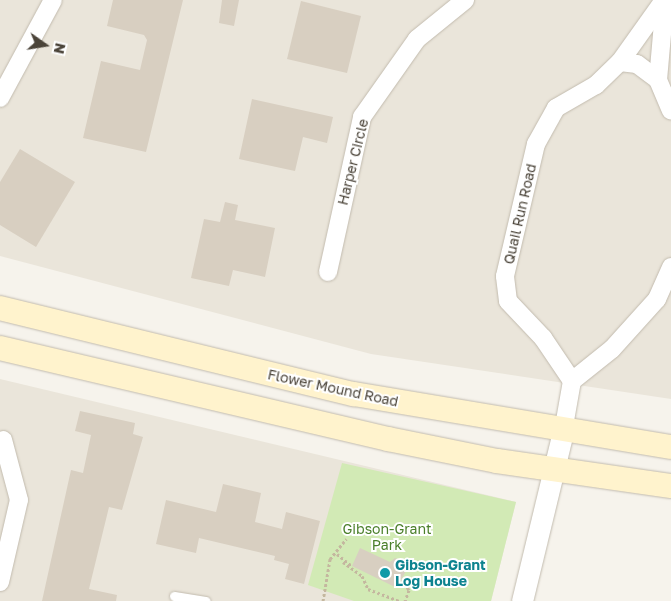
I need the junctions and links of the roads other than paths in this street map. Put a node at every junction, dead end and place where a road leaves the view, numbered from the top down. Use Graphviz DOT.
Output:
graph roads {
  1 [pos="53,0"];
  2 [pos="465,0"];
  3 [pos="664,0"];
  4 [pos="620,62"];
  5 [pos="658,80"];
  6 [pos="0,98"];
  7 [pos="671,110"];
  8 [pos="671,267"];
  9 [pos="328,272"];
  10 [pos="0,308"];
  11 [pos="0,348"];
  12 [pos="572,381"];
  13 [pos="563,432"];
  14 [pos="3,440"];
  15 [pos="671,447"];
  16 [pos="556,470"];
  17 [pos="671,486"];
  18 [pos="0,582"];
  19 [pos="174,596"];
  20 [pos="206,601"];
  21 [pos="522,601"];
  1 -- 6 [label="street"];
  2 -- 9 [label="street, Harper Circle"];
  3 -- 4 [label="street, Quail Run Road"];
  3 -- 5 [label="street, Quail Run Road"];
  4 -- 5 [label="street, Quail Run Road"];
  4 -- 12 [label="street, Quail Run Road"];
  5 -- 7 [label="street, Quail Run Road"];
  8 -- 12 [label="street"];
  10 -- 13 [label="main road, Flower Mound Road"];
  11 -- 16 [label="main road"];
  12 -- 13 [label="street"];
  13 -- 15 [label="main road, Flower Mound Road"];
  13 -- 16 [label="street"];
  14 -- 18 [label="street"];
  16 -- 17 [label="main road"];
  16 -- 21 [label="street"];
  19 -- 20 [label="lane"];
}
